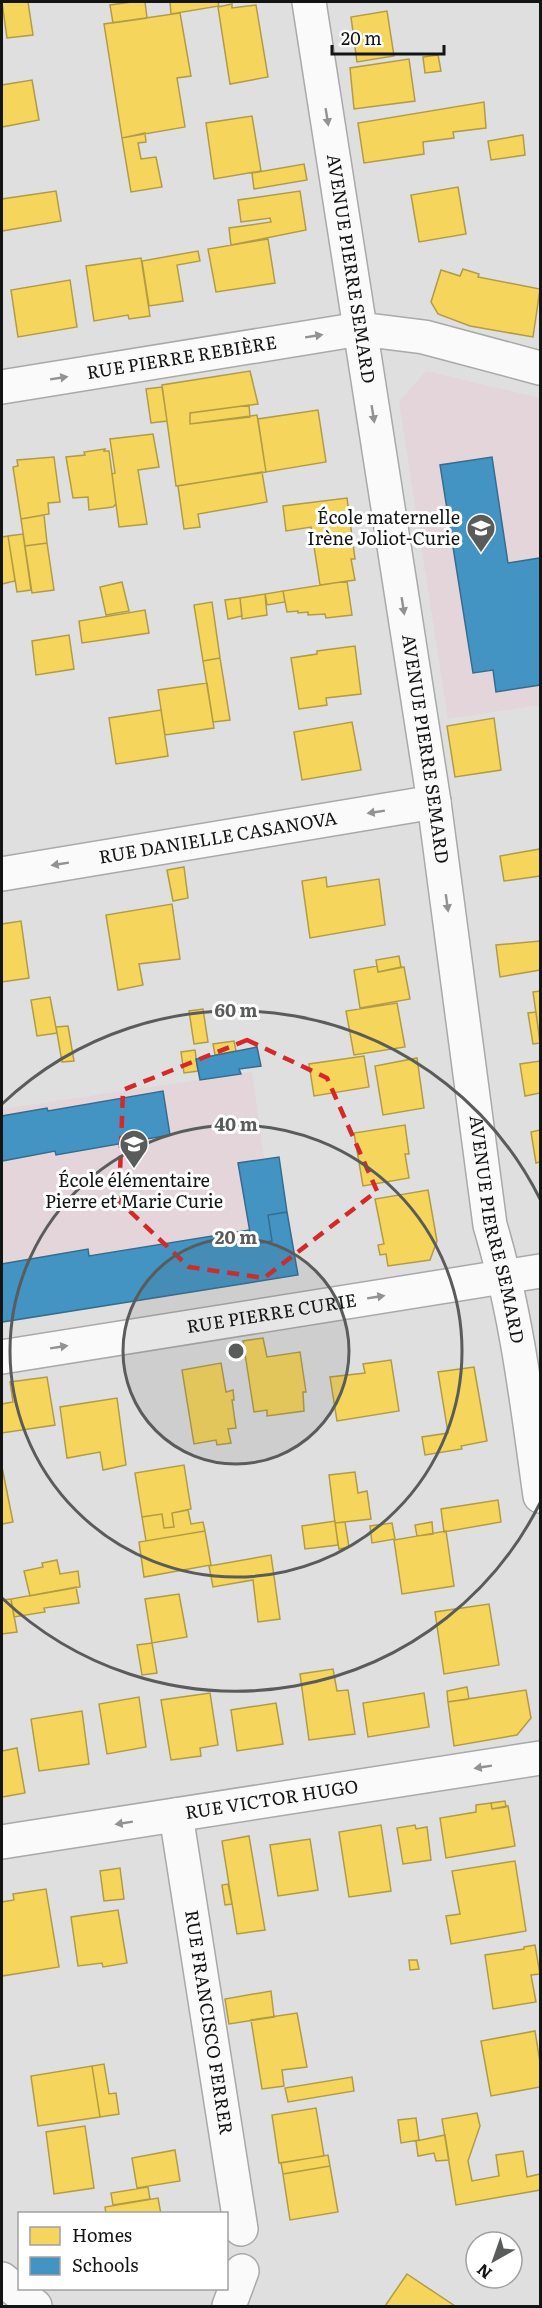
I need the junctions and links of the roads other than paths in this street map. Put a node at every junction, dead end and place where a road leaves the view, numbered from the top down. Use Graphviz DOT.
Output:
graph roads {
  1 [pos="309,2"];
  2 [pos="360,329"];
  3 [pos="540,368"];
  4 [pos="2,387"];
  5 [pos="434,802"];
  6 [pos="2,874"];
  7 [pos="540,1271"];
  8 [pos="506,1277"];
  9 [pos="2,1357"];
  10 [pos="540,1496"];
  11 [pos="540,1758"];
  12 [pos="176,1815"];
  13 [pos="2,1842"];
  14 [pos="241,2229"];
  15 [pos="242,2271"];
  16 [pos="2,2279"];
  17 [pos="35,2307"];
  18 [pos="229,2307"];
  1 -- 2 [label="street, AVENUE PIERRE SEMARD, one-way"];
  2 -- 3 [label="street, RUE PIERRE REBIÈRE"];
  4 -- 2 [label="street, RUE PIERRE REBIÈRE, one-way"];
  2 -- 5 [label="street, AVENUE PIERRE SEMARD, one-way"];
  5 -- 6 [label="street, RUE DANIELLE CASANOVA, one-way"];
  5 -- 8 [label="street, AVENUE PIERRE SEMARD, one-way"];
  7 -- 8 [label="street, RUE PIERRE CURIE"];
  9 -- 8 [label="street, RUE PIERRE CURIE, one-way"];
  8 -- 10 [label="street, AVENUE PIERRE SEMARD"];
  11 -- 12 [label="street, RUE VICTOR HUGO, one-way"];
  12 -- 13 [label="street, RUE VICTOR HUGO, one-way"];
  12 -- 14 [label="street, RUE FRANCISCO FERRER"];
  15 -- 18 [label="street"];
  16 -- 17 [label="street"];
}
